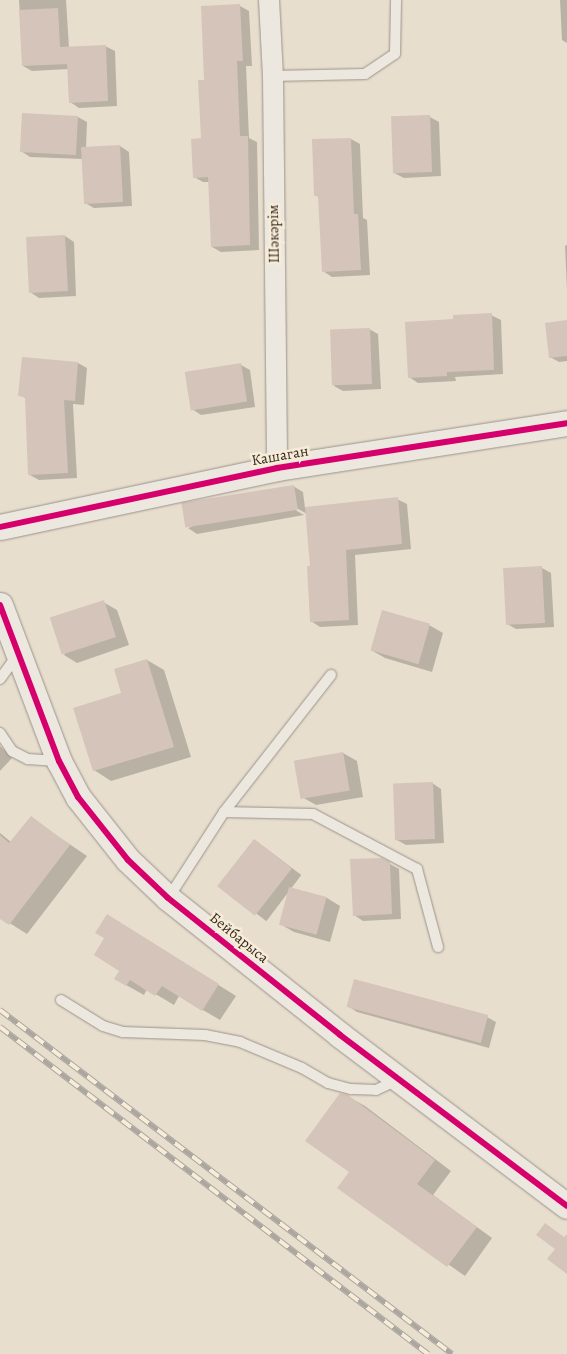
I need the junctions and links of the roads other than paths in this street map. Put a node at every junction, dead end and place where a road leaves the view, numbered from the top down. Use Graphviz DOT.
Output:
graph roads {
  1 [pos="269,0"];
  2 [pos="396,0"];
  3 [pos="273,76"];
  4 [pos="567,423"];
  5 [pos="277,468"];
  6 [pos="0,527"];
  7 [pos="0,605"];
  8 [pos="18,655"];
  9 [pos="331,675"];
  10 [pos="0,679"];
  11 [pos="0,732"];
  12 [pos="59,761"];
  13 [pos="224,812"];
  14 [pos="168,898"];
  15 [pos="438,947"];
  16 [pos="61,1000"];
  17 [pos="398,1079"];
  18 [pos="567,1206"];
  1 -- 3 [label="street, Шәкәрім"];
  2 -- 3 [label="lane"];
  3 -- 5 [label="street, Шәкәрім"];
  4 -- 5 [label="street, Кашаган"];
  5 -- 6 [label="street, Кашаган"];
  7 -- 8 [label="street, Бейбарыса"];
  8 -- 10 [label="lane"];
  8 -- 12 [label="street, Бейбарыса"];
  9 -- 13 [label="lane"];
  11 -- 12 [label="lane"];
  12 -- 14 [label="street, Бейбарыса"];
  13 -- 14 [label="lane"];
  13 -- 15 [label="lane"];
  14 -- 17 [label="street, Бейбарыса"];
  16 -- 17 [label="lane"];
  17 -- 18 [label="street, Бейбарыса"];
}
